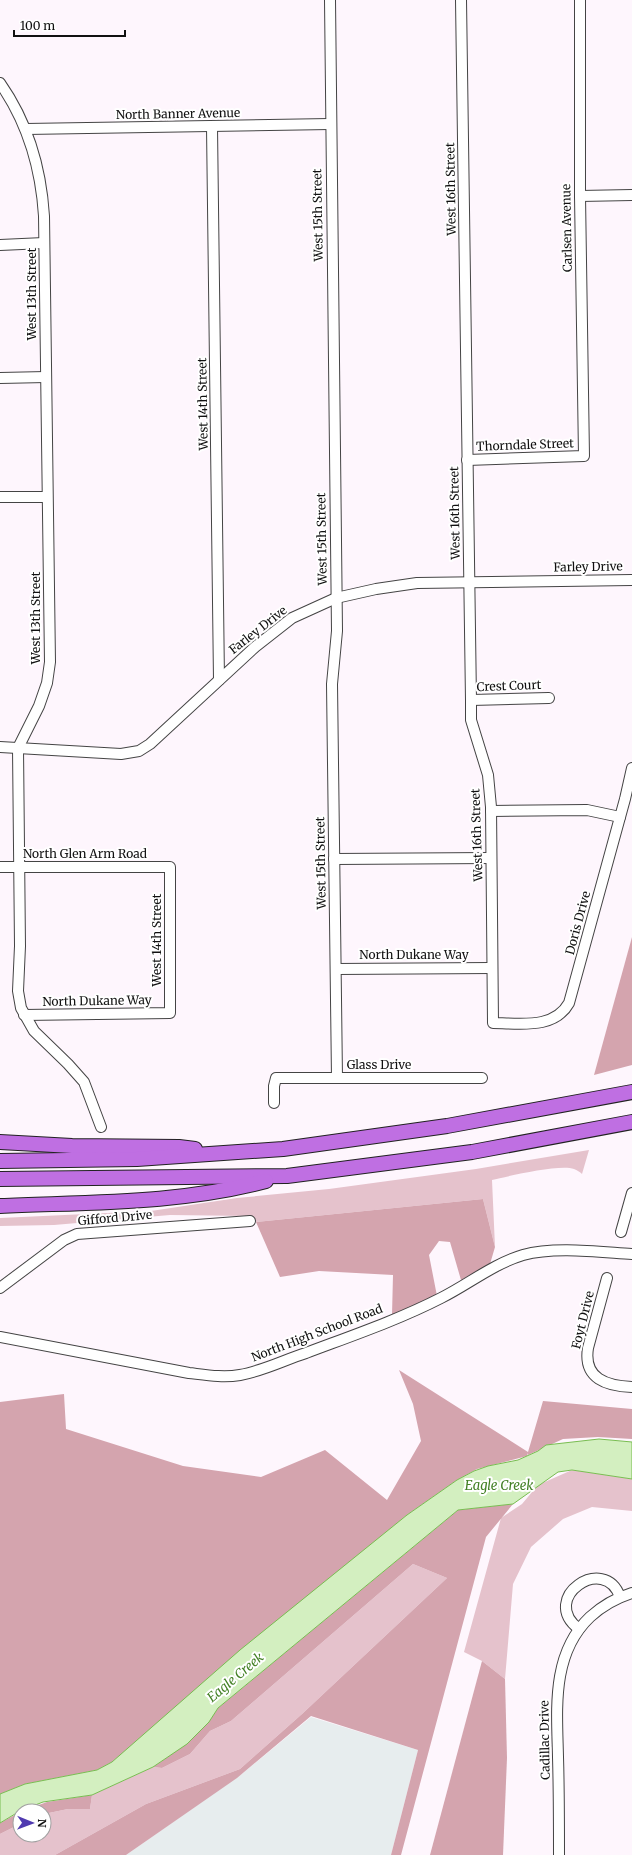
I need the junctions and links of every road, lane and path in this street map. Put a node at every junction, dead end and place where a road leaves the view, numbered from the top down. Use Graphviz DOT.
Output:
graph roads {
  1 [pos="330,0"];
  2 [pos="461,0"];
  3 [pos="580,0"];
  4 [pos="0,83"];
  5 [pos="330,124"];
  6 [pos="212,127"];
  7 [pos="26,129"];
  8 [pos="632,195"];
  9 [pos="580,196"];
  10 [pos="44,243"];
  11 [pos="0,245"];
  12 [pos="46,377"];
  13 [pos="0,378"];
  14 [pos="584,456"];
  15 [pos="467,460"];
  16 [pos="0,497"];
  17 [pos="47,497"];
  18 [pos="632,580"];
  19 [pos="469,581"];
  20 [pos="336,598"];
  21 [pos="219,680"];
  22 [pos="549,698"];
  23 [pos="471,700"];
  24 [pos="0,747"];
  25 [pos="18,748"];
  26 [pos="632,768"];
  27 [pos="491,811"];
  28 [pos="620,817"];
  29 [pos="334,858"];
  30 [pos="491,858"];
  31 [pos="0,867"];
  32 [pos="170,867"];
  33 [pos="20,868"];
  34 [pos="336,968"];
  35 [pos="492,968"];
  36 [pos="170,1014"];
  37 [pos="24,1015"];
  38 [pos="493,1023"];
  39 [pos="337,1078"];
  40 [pos="482,1078"];
  41 [pos="632,1092"];
  42 [pos="274,1102"];
  43 [pos="632,1122"];
  44 [pos="101,1127"];
  45 [pos="0,1142"];
  46 [pos="225,1154"];
  47 [pos="0,1161"];
  48 [pos="287,1176"];
  49 [pos="0,1179"];
  50 [pos="632,1193"];
  51 [pos="0,1206"];
  52 [pos="250,1221"];
  53 [pos="621,1232"];
  54 [pos="632,1254"];
  55 [pos="607,1278"];
  56 [pos="0,1288"];
  57 [pos="0,1337"];
  58 [pos="632,1387"];
  59 [pos="632,1593"];
  60 [pos="620,1597"];
  61 [pos="579,1629"];
  62 [pos="559,1855"];
  1 -- 5 [label="street, West 15th Street"];
  2 -- 15 [label="street, West 16th Street"];
  3 -- 9 [label="street, Carlsen Avenue"];
  4 -- 7 [label="street, West 13th Street"];
  5 -- 6 [label="street, North Banner Avenue"];
  5 -- 20 [label="street, West 15th Street"];
  6 -- 7 [label="street, North Banner Avenue"];
  6 -- 21 [label="street, West 14th Street"];
  7 -- 10 [label="street, West 13th Street"];
  8 -- 9 [label="street"];
  9 -- 14 [label="street, Carlsen Avenue"];
  10 -- 11 [label="street"];
  10 -- 12 [label="street, West 13th Street"];
  12 -- 13 [label="street"];
  12 -- 17 [label="street, West 13th Street"];
  14 -- 15 [label="street, Thorndale Street"];
  15 -- 19 [label="street, West 16th Street"];
  16 -- 17 [label="street"];
  17 -- 25 [label="street, West 13th Street"];
  18 -- 19 [label="street, Farley Drive"];
  19 -- 20 [label="street, Farley Drive"];
  19 -- 23 [label="street, West 16th Street"];
  20 -- 21 [label="street, Farley Drive"];
  20 -- 29 [label="street, West 15th Street"];
  21 -- 25 [label="street, Farley Drive"];
  22 -- 23 [label="street, Crest Court"];
  23 -- 27 [label="street, West 16th Street"];
  24 -- 25 [label="street, Farley Drive"];
  25 -- 33 [label="street, West 13th Street"];
  26 -- 28 [label="street, Doris Drive"];
  27 -- 28 [label="street"];
  27 -- 30 [label="street, West 16th Street"];
  28 -- 38 [label="street, Doris Drive"];
  29 -- 30 [label="street"];
  29 -- 34 [label="street, West 15th Street"];
  30 -- 35 [label="street, West 16th Street"];
  31 -- 33 [label="street, North Glen Arm Road"];
  32 -- 33 [label="street, North Glen Arm Road"];
  32 -- 36 [label="street, West 14th Street"];
  33 -- 37 [label="street, West 13th Street"];
  34 -- 35 [label="street, North Dukane Way"];
  34 -- 39 [label="street, West 15th Street"];
  35 -- 38 [label="street, West 16th Street"];
  36 -- 37 [label="street, North Dukane Way"];
  37 -- 44 [label="street, West 13th Street"];
  39 -- 40 [label="street, Glass Drive"];
  39 -- 42 [label="street, Glass Drive"];
  41 -- 46 [label="highway"];
  43 -- 48 [label="highway"];
  45 -- 46 [label="highway"];
  46 -- 47 [label="highway"];
  48 -- 49 [label="highway"];
  48 -- 51 [label="highway"];
  50 -- 53 [label="street"];
  52 -- 56 [label="street, Gifford Drive"];
  54 -- 57 [label="street, North High School Road"];
  55 -- 58 [label="street, Foyt Drive"];
  59 -- 60 [label="street, Cadillac Drive"];
  60 -- 61 [label="street, Cadillac Drive"];
  60 -- 61 [label="street"];
  61 -- 62 [label="street, Cadillac Drive"];
}
